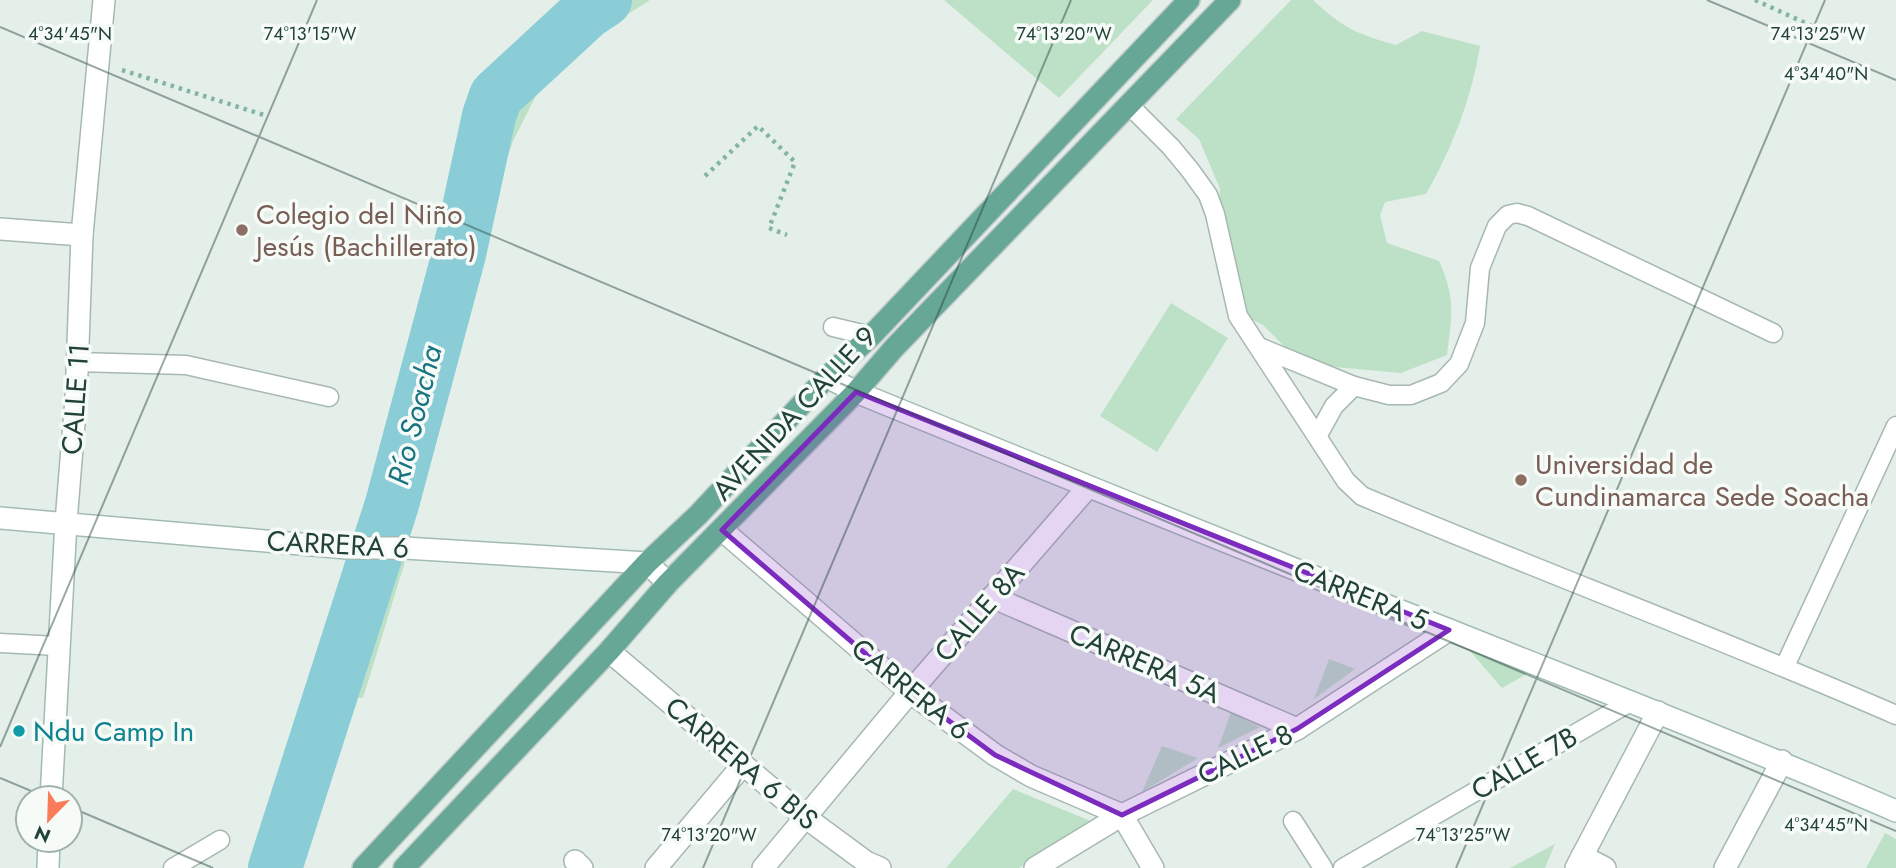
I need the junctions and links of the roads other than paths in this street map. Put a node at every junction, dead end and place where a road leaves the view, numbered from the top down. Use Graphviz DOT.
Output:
graph roads {
  1 [pos="104,0"];
  2 [pos="1189,0"];
  3 [pos="1230,0"];
  4 [pos="1129,105"];
  5 [pos="0,229"];
  6 [pos="82,235"];
  7 [pos="833,327"];
  8 [pos="1773,333"];
  9 [pos="872,335"];
  10 [pos="1259,346"];
  11 [pos="78,362"];
  12 [pos="827,377"];
  13 [pos="1354,386"];
  14 [pos="856,392"];
  15 [pos="329,397"];
  16 [pos="1896,426"];
  17 [pos="1318,435"];
  18 [pos="1088,487"];
  19 [pos="0,518"];
  20 [pos="65,522"];
  21 [pos="722,530"];
  22 [pos="647,563"];
  23 [pos="668,583"];
  24 [pos="992,597"];
  25 [pos="1449,630"];
  26 [pos="0,643"];
  27 [pos="58,646"];
  28 [pos="609,651"];
  29 [pos="1785,666"];
  30 [pos="910,692"];
  31 [pos="1632,701"];
  32 [pos="1658,712"];
  33 [pos="1896,715"];
  34 [pos="1297,729"];
  35 [pos="1782,761"];
  36 [pos="742,766"];
  37 [pos="52,784"];
  38 [pos="1896,811"];
  39 [pos="1122,815"];
  40 [pos="805,817"];
  41 [pos="1293,821"];
  42 [pos="219,840"];
  43 [pos="1579,862"];
  44 [pos="173,868"];
  45 [pos="363,868"];
  46 [pos="404,868"];
  47 [pos="656,868"];
  48 [pos="763,868"];
  49 [pos="880,868"];
  50 [pos="1035,868"];
  51 [pos="1153,868"];
  52 [pos="1323,868"];
  53 [pos="1343,868"];
  54 [pos="1605,868"];
  55 [pos="1725,868"];
  1 -- 6 [label="street, CALLE 11"];
  2 -- 9 [label="main road, AVENIDA CALLE 9"];
  3 -- 4 [label="main road, AVENIDA CALLE 9"];
  4 -- 10 [label="lane"];
  4 -- 14 [label="main road, AVENIDA CALLE 9"];
  5 -- 6 [label="street"];
  6 -- 11 [label="street, CALLE 11"];
  7 -- 9 [label="lane"];
  8 -- 13 [label="lane"];
  9 -- 12 [label="main road, AVENIDA CALLE 9"];
  10 -- 13 [label="lane"];
  10 -- 17 [label="lane"];
  11 -- 15 [label="lane"];
  11 -- 20 [label="street, CALLE 11"];
  12 -- 14 [label="street, CARRERA 5"];
  12 -- 22 [label="main road, AVENIDA CALLE 9"];
  13 -- 17 [label="lane"];
  14 -- 18 [label="street, CARRERA 5"];
  14 -- 21 [label="main road, AVENIDA CALLE 9"];
  16 -- 29 [label="lane"];
  17 -- 29 [label="lane"];
  18 -- 24 [label="street, CALLE 8A"];
  18 -- 25 [label="street, CARRERA 5"];
  19 -- 20 [label="street, CARRERA 6"];
  20 -- 22 [label="street, CARRERA 6"];
  20 -- 27 [label="street, CALLE 11"];
  21 -- 23 [label="main road, AVENIDA CALLE 9"];
  21 -- 30 [label="street, CARRERA 6"];
  22 -- 23 [label="street"];
  22 -- 45 [label="main road, AVENIDA CALLE 9"];
  23 -- 28 [label="main road, AVENIDA CALLE 9"];
  24 -- 30 [label="street, CALLE 8A"];
  24 -- 34 [label="street, CARRERA 5A"];
  25 -- 31 [label="street, CARRERA 5"];
  25 -- 34 [label="street, CALLE 8"];
  26 -- 27 [label="lane"];
  27 -- 37 [label="street, CALLE 11"];
  28 -- 36 [label="street, CARRERA 6 BIS"];
  28 -- 46 [label="main road, AVENIDA CALLE 9"];
  29 -- 33 [label="lane"];
  30 -- 39 [label="street, CARRERA 6"];
  30 -- 40 [label="street, CALLE 8A"];
  31 -- 32 [label="street, CARRERA 5"];
  31 -- 53 [label="lane, CALLE 7B"];
  32 -- 35 [label="street, CARRERA 5"];
  32 -- 43 [label="street"];
  34 -- 39 [label="street, CALLE 8"];
  35 -- 38 [label="street, CARRERA 5"];
  35 -- 55 [label="street"];
  36 -- 40 [label="street, CARRERA 6 BIS"];
  36 -- 47 [label="street"];
  39 -- 50 [label="street, CALLE 8"];
  39 -- 51 [label="street"];
  40 -- 48 [label="street, CALLE 8A"];
  40 -- 49 [label="street, CARRERA 6 BIS"];
  41 -- 52 [label="lane"];
  42 -- 44 [label="lane"];
  43 -- 54 [label="street"];
}
